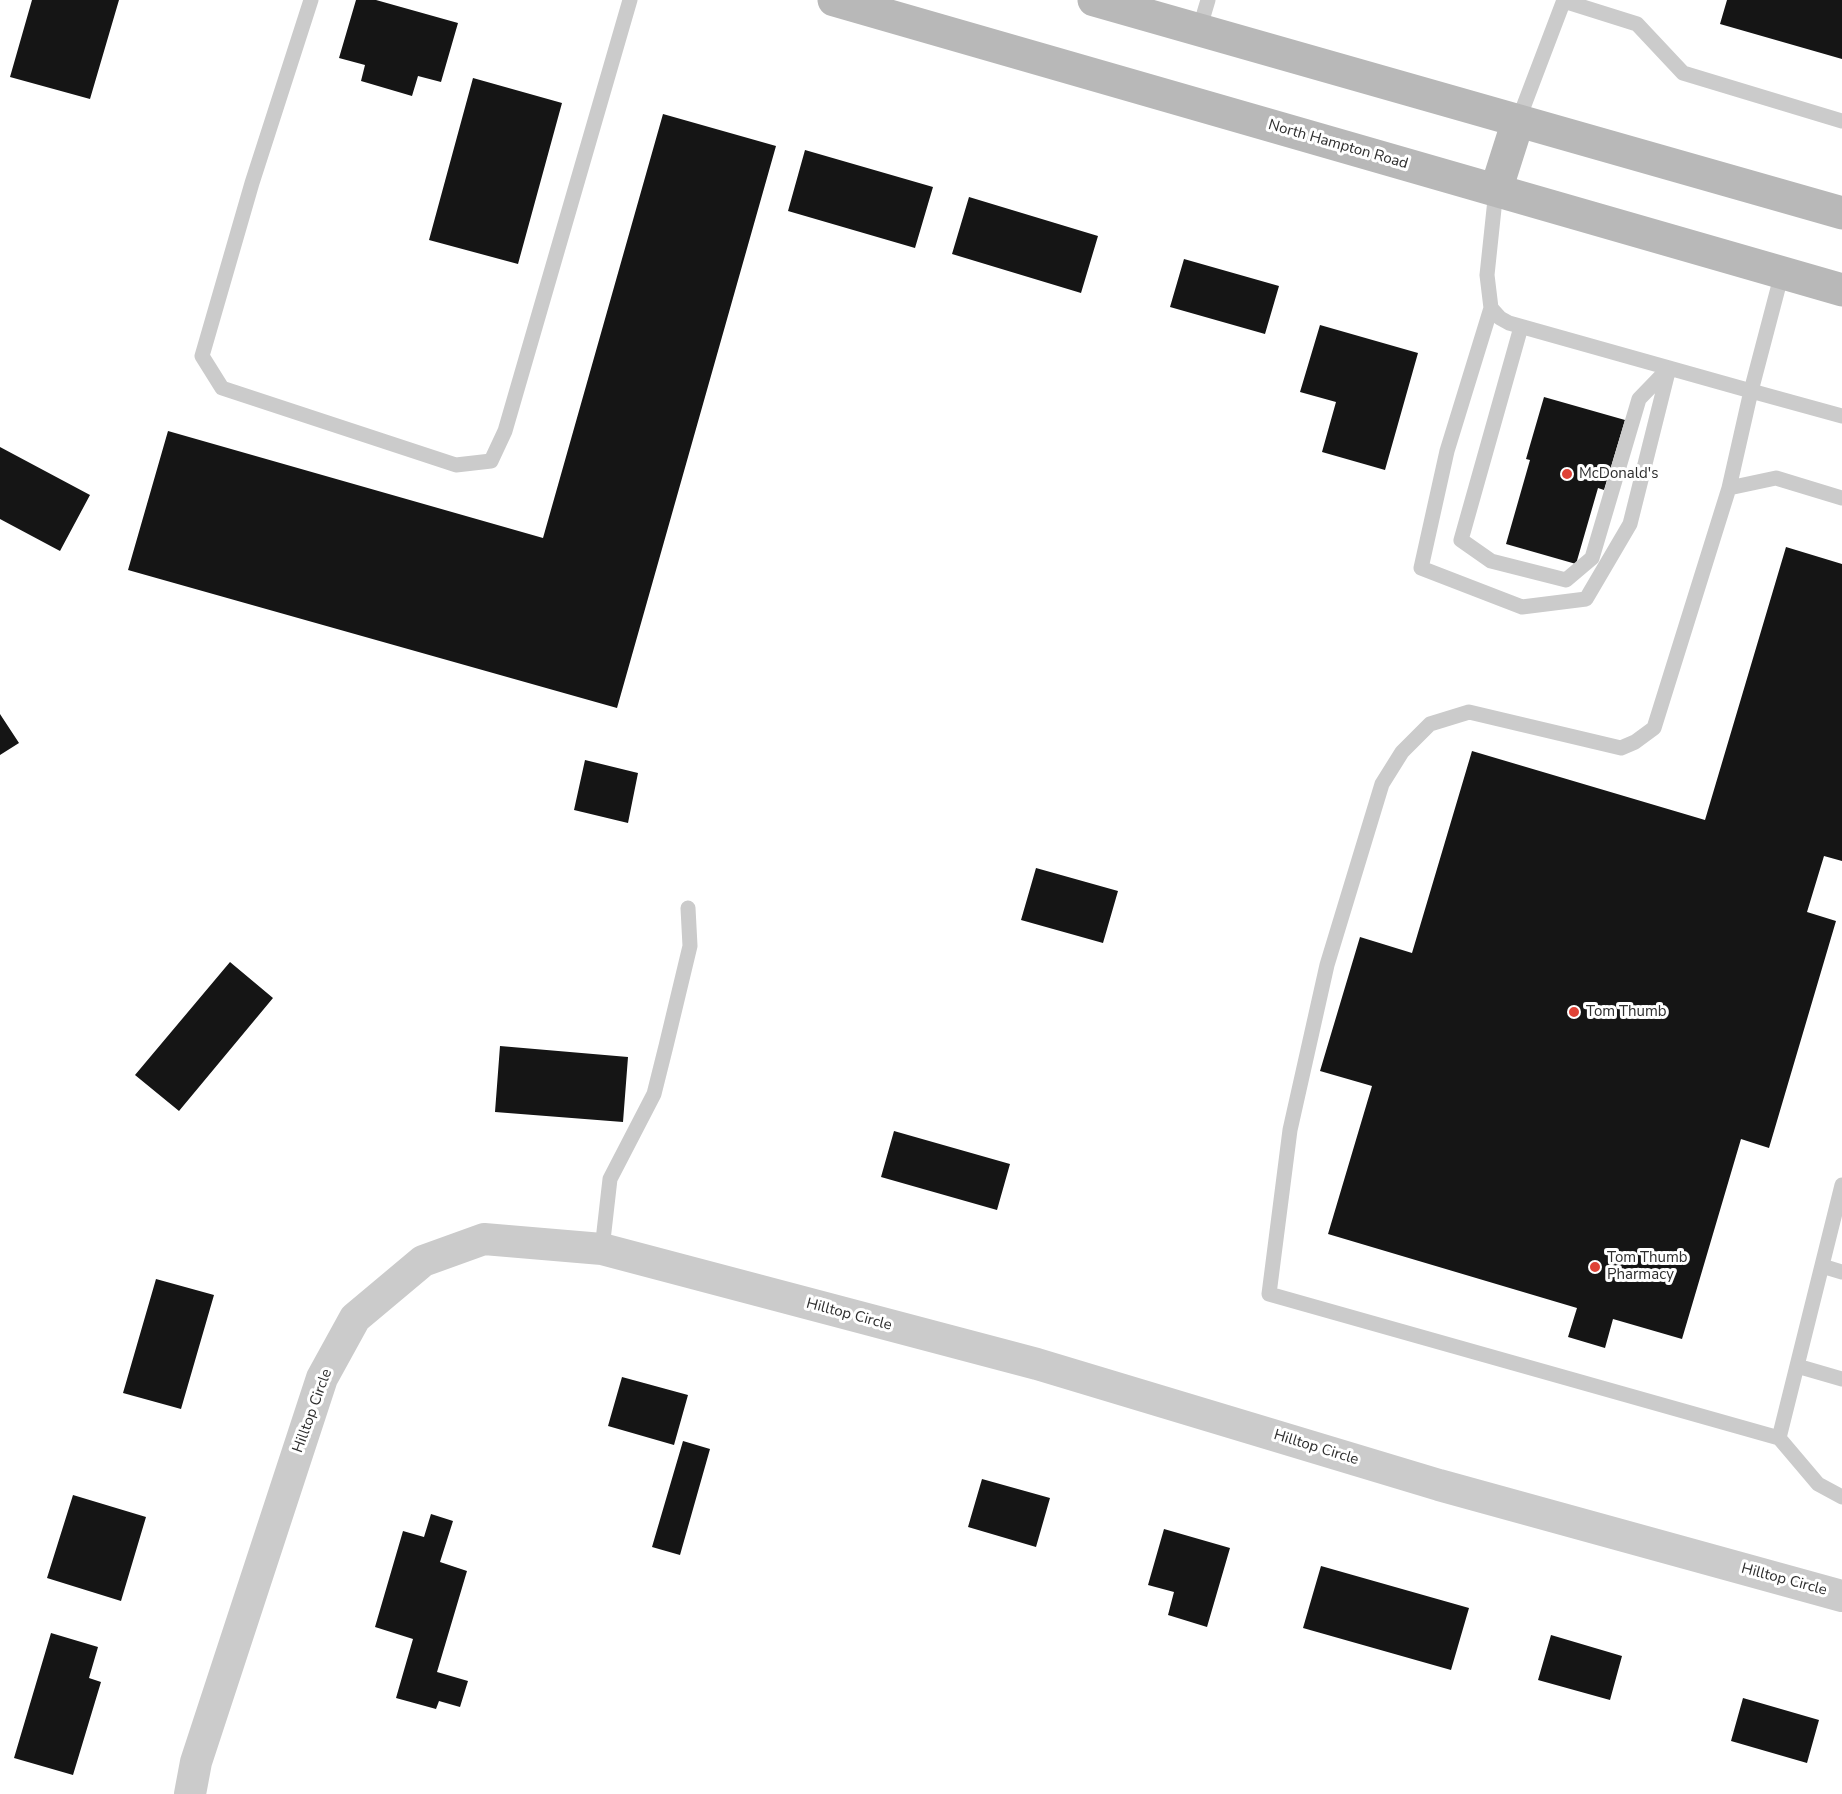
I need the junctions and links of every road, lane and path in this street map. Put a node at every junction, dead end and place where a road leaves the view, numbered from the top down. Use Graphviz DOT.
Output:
graph roads {
  1 [pos="311,0"];
  2 [pos="630,0"];
  3 [pos="834,0"];
  4 [pos="1094,0"];
  5 [pos="1564,1"];
  6 [pos="1204,15"];
  7 [pos="1518,121"];
  8 [pos="1842,121"];
  9 [pos="1496,190"];
  10 [pos="1842,213"];
  11 [pos="1782,273"];
  12 [pos="1842,290"];
  13 [pos="1491,308"];
  14 [pos="1521,327"];
  15 [pos="1669,368"];
  16 [pos="1751,391"];
  17 [pos="1842,416"];
  18 [pos="1729,488"];
  19 [pos="1842,498"];
  20 [pos="688,908"];
  21 [pos="1842,1185"];
  22 [pos="602,1249"];
  23 [pos="1822,1266"];
  24 [pos="1842,1272"];
  25 [pos="1797,1366"];
  26 [pos="1842,1379"];
  27 [pos="1779,1438"];
  28 [pos="1842,1497"];
  29 [pos="1842,1596"];
  30 [pos="190,1794"];
  1 -- 2 [label="lane"];
  3 -- 9 [label="main road, North Hampton Road"];
  4 -- 6 [label="main road"];
  5 -- 7 [label="lane"];
  5 -- 8 [label="lane"];
  6 -- 7 [label="main road"];
  7 -- 9 [label="main road"];
  7 -- 10 [label="main road"];
  9 -- 11 [label="main road, North Hampton Road"];
  9 -- 13 [label="lane"];
  11 -- 12 [label="main road, North Hampton Road"];
  11 -- 16 [label="lane"];
  13 -- 14 [label="lane"];
  13 -- 15 [label="lane"];
  14 -- 15 [label="lane"];
  14 -- 15 [label="lane"];
  15 -- 16 [label="lane"];
  16 -- 17 [label="lane"];
  16 -- 18 [label="lane"];
  18 -- 19 [label="lane"];
  18 -- 27 [label="lane"];
  20 -- 22 [label="lane"];
  21 -- 23 [label="lane"];
  22 -- 29 [label="street, Hilltop Circle"];
  22 -- 30 [label="street, Hilltop Circle"];
  23 -- 24 [label="lane"];
  23 -- 25 [label="lane"];
  25 -- 26 [label="lane"];
  25 -- 27 [label="lane"];
  27 -- 28 [label="lane"];
}
